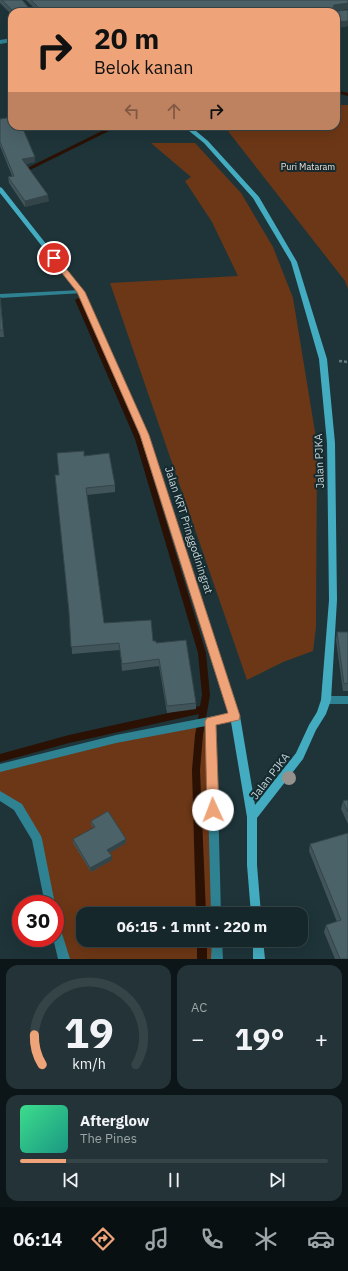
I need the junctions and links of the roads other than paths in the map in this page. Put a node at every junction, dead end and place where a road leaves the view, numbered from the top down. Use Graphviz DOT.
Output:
graph roads {
  1 [pos="191,130"];
  2 [pos="0,189"];
  3 [pos="81,292"];
  4 [pos="0,296"];
  5 [pos="326,700"];
  6 [pos="348,700"];
  7 [pos="235,716"];
  8 [pos="211,721"];
  9 [pos="0,768"];
  10 [pos="0,796"];
  11 [pos="252,817"];
  12 [pos="48,895"];
  13 [pos="216,907"];
  14 [pos="255,907"];
  15 [pos="61,947"];
  16 [pos="217,947"];
  17 [pos="258,947"];
  18 [pos="64,959"];
  19 [pos="217,959"];
  20 [pos="259,959"];
  1 -- 5 [label="main road, Jalan PJKA"];
  2 -- 3 [label="main road, Jalan KRT Pringgodiningrat"];
  3 -- 4 [label="street"];
  3 -- 7 [label="main road, Jalan KRT Pringgodiningrat"];
  5 -- 6 [label="street"];
  5 -- 11 [label="main road, Jalan PJKA"];
  7 -- 8 [label="street"];
  7 -- 11 [label="main road, Jalan KRT Pringgodiningrat"];
  8 -- 9 [label="street"];
  8 -- 13 [label="street"];
  10 -- 12 [label="street"];
  11 -- 14 [label="main road, Jalan KRT Pringgodiningrat"];
  15 -- 18 [label="street"];
  16 -- 19 [label="street"];
  17 -- 20 [label="main road"];
}
